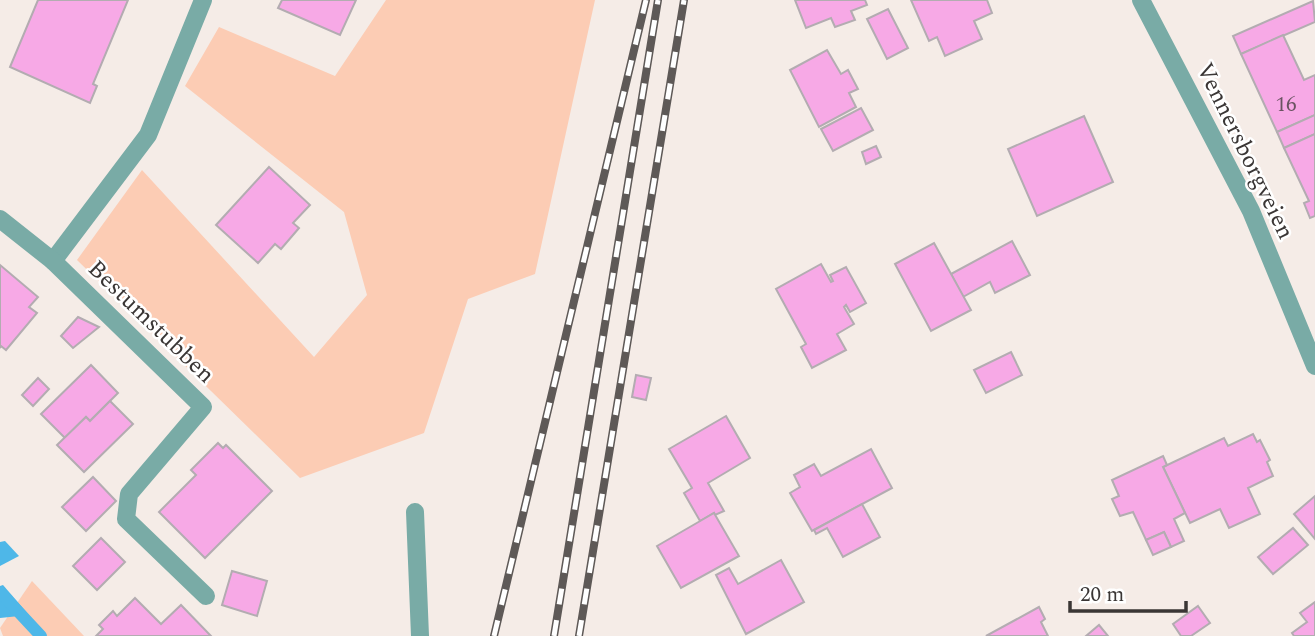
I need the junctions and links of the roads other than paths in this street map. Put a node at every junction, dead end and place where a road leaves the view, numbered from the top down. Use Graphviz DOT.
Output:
graph roads {
  1 [pos="203,0"];
  2 [pos="1141,0"];
  3 [pos="0,219"];
  4 [pos="53,261"];
  5 [pos="1315,366"];
  6 [pos="415,512"];
  7 [pos="206,596"];
  8 [pos="420,636"];
  1 -- 4 [label="street"];
  2 -- 5 [label="street, Vennersborgveien"];
  3 -- 4 [label="street, Bestumstubben"];
  4 -- 7 [label="street, Bestumstubben"];
  6 -- 8 [label="street"];
}
